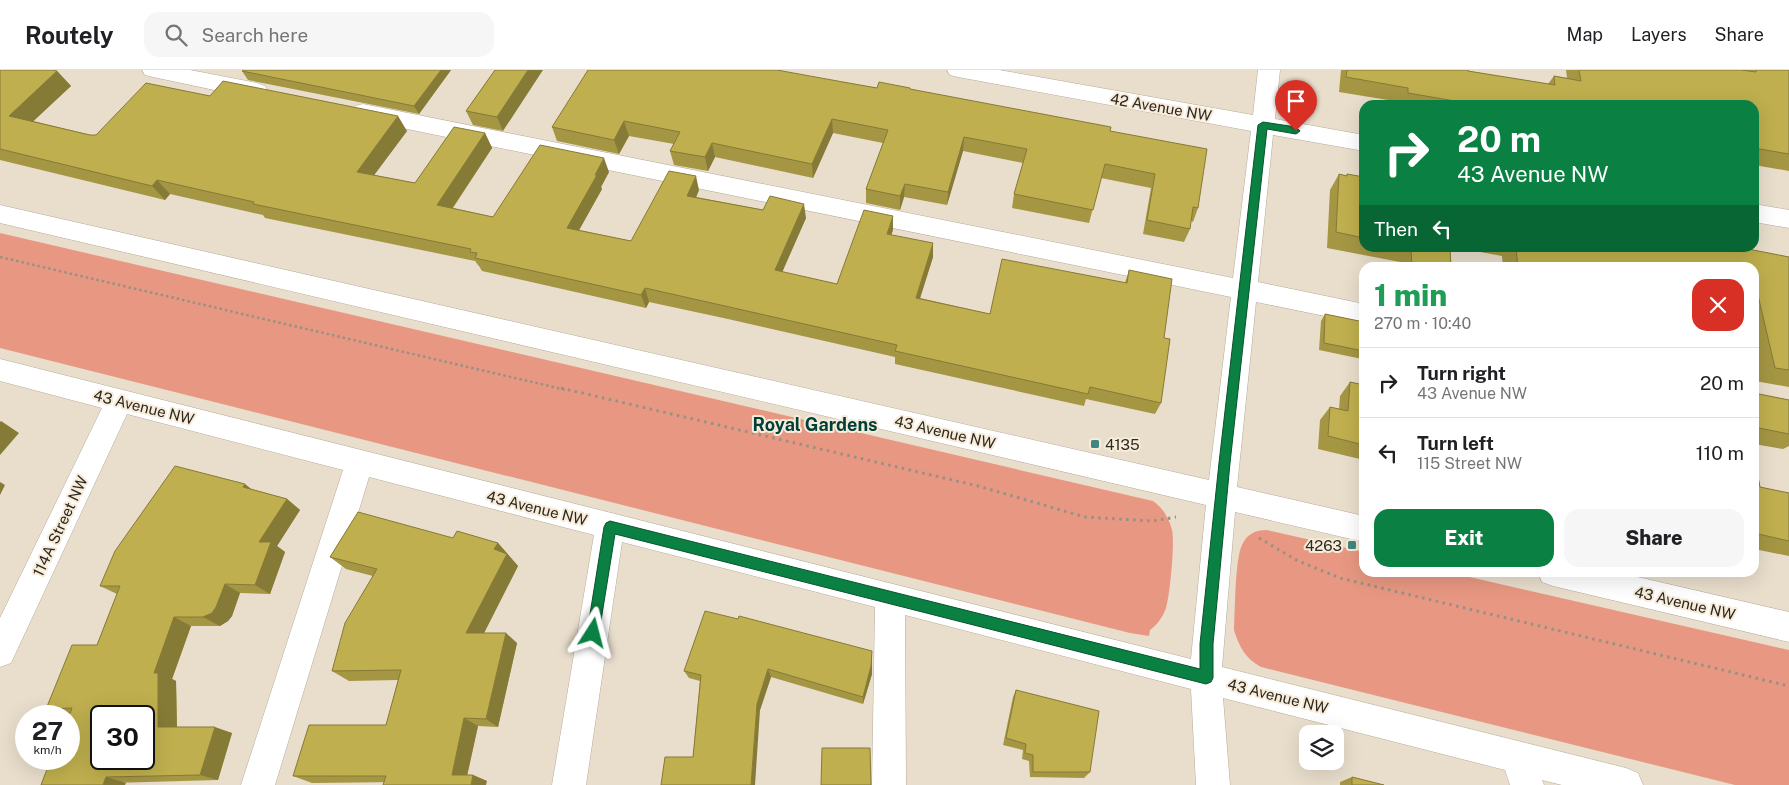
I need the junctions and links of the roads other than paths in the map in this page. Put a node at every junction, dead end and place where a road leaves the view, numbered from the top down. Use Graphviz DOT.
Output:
graph roads {
  1 [pos="153,70"];
  2 [pos="958,70"];
  3 [pos="1268,70"];
  4 [pos="280,95"];
  5 [pos="338,107"];
  6 [pos="1263,125"];
  7 [pos="1359,142"];
  8 [pos="0,214"];
  9 [pos="1759,214"];
  10 [pos="1789,220"];
  11 [pos="1244,289"];
  12 [pos="1359,313"];
  13 [pos="0,370"];
  14 [pos="119,401"];
  15 [pos="359,462"];
  16 [pos="1221,496"];
  17 [pos="610,527"];
  18 [pos="1359,528"];
  19 [pos="1574,577"];
  20 [pos="890,596"];
  21 [pos="1789,627"];
  22 [pos="0,652"];
  23 [pos="1206,678"];
  24 [pos="1522,771"];
  25 [pos="258,785"];
  26 [pos="569,785"];
  27 [pos="889,785"];
  28 [pos="1213,785"];
  29 [pos="1626,785"];
  1 -- 4 [label="street"];
  2 -- 6 [label="street, 42 Avenue NW"];
  3 -- 6 [label="street"];
  5 -- 11 [label="street"];
  6 -- 7 [label="street, 42 Avenue NW"];
  6 -- 11 [label="street"];
  8 -- 16 [label="street, 43 Avenue NW"];
  9 -- 10 [label="street"];
  11 -- 12 [label="street"];
  11 -- 16 [label="street"];
  13 -- 14 [label="street, 43 Avenue NW"];
  14 -- 15 [label="street, 43 Avenue NW"];
  14 -- 22 [label="street, 114A Street NW"];
  15 -- 17 [label="street, 43 Avenue NW"];
  15 -- 25 [label="street"];
  16 -- 18 [label="street, 43 Avenue NW"];
  16 -- 23 [label="street"];
  17 -- 20 [label="street, 43 Avenue NW"];
  17 -- 26 [label="street"];
  19 -- 21 [label="street, 43 Avenue NW"];
  20 -- 23 [label="street, 43 Avenue NW"];
  20 -- 27 [label="street"];
  23 -- 24 [label="street, 43 Avenue NW"];
  23 -- 28 [label="street"];
  24 -- 29 [label="street, 43 Avenue NW"];
}
